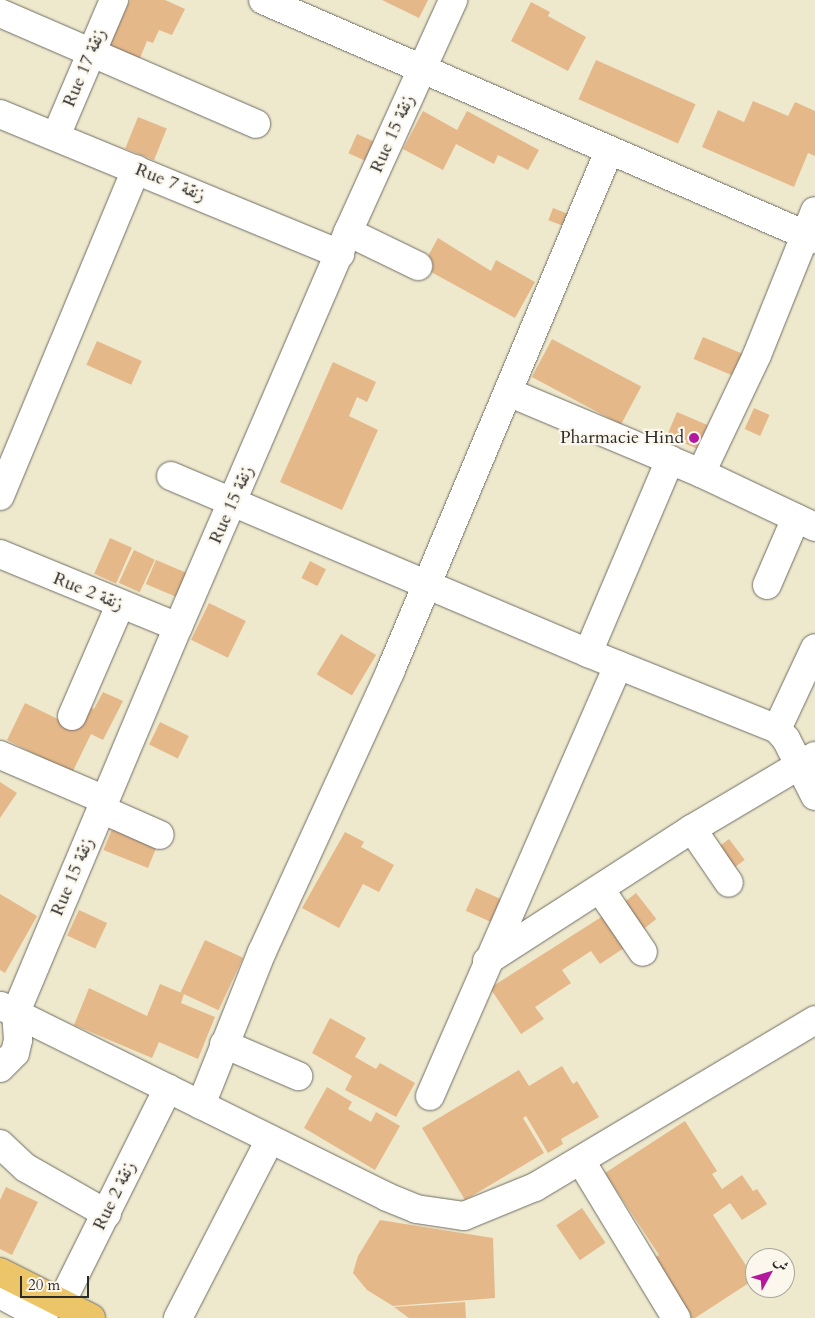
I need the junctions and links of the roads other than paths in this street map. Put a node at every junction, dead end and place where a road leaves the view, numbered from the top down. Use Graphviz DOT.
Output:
graph roads {
  1 [pos="114,0"];
  2 [pos="263,0"];
  3 [pos="453,0"];
  4 [pos="0,13"];
  5 [pos="93,52"];
  6 [pos="423,67"];
  7 [pos="0,114"];
  8 [pos="256,124"];
  9 [pos="56,136"];
  10 [pos="609,152"];
  11 [pos="136,169"];
  12 [pos="812,228"];
  13 [pos="344,243"];
  14 [pos="418,266"];
  15 [pos="508,392"];
  16 [pos="670,460"];
  17 [pos="701,473"];
  18 [pos="171,476"];
  19 [pos="0,496"];
  20 [pos="234,501"];
  21 [pos="806,522"];
  22 [pos="0,554"];
  23 [pos="426,584"];
  24 [pos="767,585"];
  25 [pos="120,605"];
  26 [pos="178,627"];
  27 [pos="815,648"];
  28 [pos="588,653"];
  29 [pos="618,666"];
  30 [pos="72,716"];
  31 [pos="776,729"];
  32 [pos="0,754"];
  33 [pos="807,760"];
  34 [pos="815,796"];
  35 [pos="103,805"];
  36 [pos="692,829"];
  37 [pos="160,835"];
  38 [pos="729,883"];
  39 [pos="600,888"];
  40 [pos="643,952"];
  41 [pos="487,961"];
  42 [pos="8,1009"];
  43 [pos="815,1020"];
  44 [pos="224,1044"];
  45 [pos="0,1068"];
  46 [pos="298,1076"];
  47 [pos="168,1088"];
  48 [pos="430,1096"];
  49 [pos="201,1105"];
  50 [pos="270,1140"];
  51 [pos="0,1144"];
  52 [pos="581,1162"];
  53 [pos="107,1214"];
  54 [pos="0,1272"];
  55 [pos="0,1294"];
  56 [pos="52,1310"];
  57 [pos="91,1318"];
  58 [pos="178,1318"];
  59 [pos="676,1318"];
  1 -- 5 [label="street, Rue 17 زنقة"];
  2 -- 6 [label="street"];
  3 -- 6 [label="street, Rue 15 زنقة"];
  4 -- 5 [label="street"];
  5 -- 8 [label="street"];
  5 -- 9 [label="street, Rue 17 زنقة"];
  6 -- 10 [label="street"];
  6 -- 13 [label="street, Rue 15 زنقة"];
  7 -- 9 [label="street, Rue 7 زنقة"];
  9 -- 11 [label="street, Rue 7 زنقة"];
  10 -- 12 [label="street"];
  10 -- 15 [label="street"];
  11 -- 13 [label="street, Rue 7 زنقة"];
  11 -- 19 [label="street"];
  12 -- 17 [label="street"];
  13 -- 14 [label="street, Rue 7 زنقة"];
  13 -- 20 [label="street, Rue 15 زنقة"];
  15 -- 16 [label="street"];
  15 -- 23 [label="street"];
  16 -- 17 [label="street"];
  16 -- 28 [label="street"];
  17 -- 21 [label="street"];
  18 -- 20 [label="street"];
  20 -- 23 [label="street"];
  20 -- 26 [label="street, Rue 15 زنقة"];
  21 -- 24 [label="street"];
  22 -- 25 [label="street, Rue 2 زنقة"];
  23 -- 28 [label="street"];
  23 -- 44 [label="street"];
  25 -- 26 [label="street, Rue 2 زنقة"];
  25 -- 30 [label="street"];
  26 -- 35 [label="street, Rue 15 زنقة"];
  27 -- 31 [label="street"];
  28 -- 29 [label="street"];
  29 -- 31 [label="street"];
  29 -- 41 [label="street"];
  31 -- 33 [label="street"];
  32 -- 35 [label="street"];
  33 -- 34 [label="street"];
  33 -- 36 [label="street"];
  35 -- 37 [label="street"];
  35 -- 42 [label="street, Rue 15 زنقة"];
  36 -- 38 [label="street"];
  36 -- 39 [label="street"];
  39 -- 40 [label="street"];
  39 -- 41 [label="street"];
  41 -- 48 [label="street"];
  42 -- 45 [label="street"];
  42 -- 47 [label="street"];
  43 -- 52 [label="street"];
  44 -- 46 [label="street"];
  44 -- 49 [label="street"];
  47 -- 49 [label="street"];
  47 -- 53 [label="street, Rue 2 زنقة"];
  49 -- 50 [label="street"];
  50 -- 52 [label="street"];
  50 -- 58 [label="street"];
  51 -- 53 [label="street"];
  52 -- 59 [label="street"];
  53 -- 56 [label="street, Rue 2 زنقة"];
  54 -- 56 [label="main road"];
  55 -- 56 [label="street"];
  56 -- 57 [label="main road"];
}
